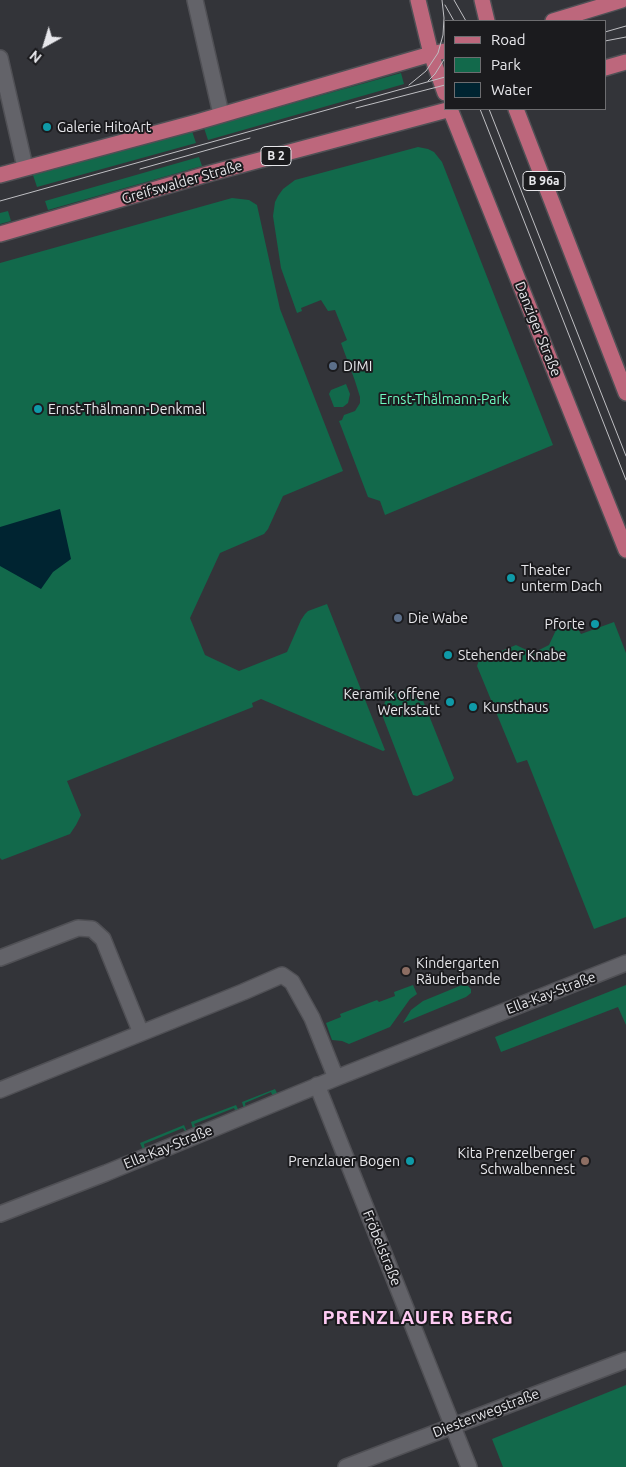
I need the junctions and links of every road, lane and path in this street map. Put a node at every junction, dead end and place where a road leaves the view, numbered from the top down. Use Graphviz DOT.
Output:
graph roads {
  1 [pos="195,0"];
  2 [pos="418,0"];
  3 [pos="482,0"];
  4 [pos="622,0"];
  5 [pos="487,20"];
  6 [pos="557,20"];
  7 [pos="438,52"];
  8 [pos="0,58"];
  9 [pos="626,62"];
  10 [pos="606,68"];
  11 [pos="444,87"];
  12 [pos="447,110"];
  13 [pos="451,110"];
  14 [pos="516,110"];
  15 [pos="221,114"];
  16 [pos="26,167"];
  17 [pos="0,175"];
  18 [pos="0,234"];
  19 [pos="626,394"];
  20 [pos="626,550"];
  21 [pos="0,958"];
  22 [pos="626,963"];
  23 [pos="142,1033"];
  24 [pos="336,1078"];
  25 [pos="317,1085"];
  26 [pos="0,1090"];
  27 [pos="0,1214"];
  28 [pos="626,1360"];
  29 [pos="453,1426"];
  30 [pos="346,1467"];
  31 [pos="469,1467"];
  1 -- 15 [label="street"];
  2 -- 7 [label="main road"];
  3 -- 5 [label="main road"];
  4 -- 6 [label="main road"];
  7 -- 11 [label="main road"];
  7 -- 15 [label="main road"];
  8 -- 16 [label="street"];
  9 -- 10 [label="main road"];
  12 -- 18 [label="main road, Greifswalder Straße / B 2"];
  13 -- 20 [label="main road, Danziger Straße"];
  14 -- 19 [label="main road, B 96a"];
  15 -- 16 [label="main road"];
  16 -- 17 [label="main road"];
  21 -- 23 [label="street"];
  22 -- 24 [label="street, Ella-Kay-Straße"];
  23 -- 24 [label="street"];
  23 -- 26 [label="street"];
  24 -- 25 [label="street, Ella-Kay-Straße"];
  25 -- 27 [label="street, Ella-Kay-Straße"];
  25 -- 29 [label="street, Fröbelstraße"];
  28 -- 29 [label="street, Diesterwegstraße"];
  29 -- 30 [label="street, Diesterwegstraße"];
  29 -- 31 [label="street, Fröbelstraße"];
}
